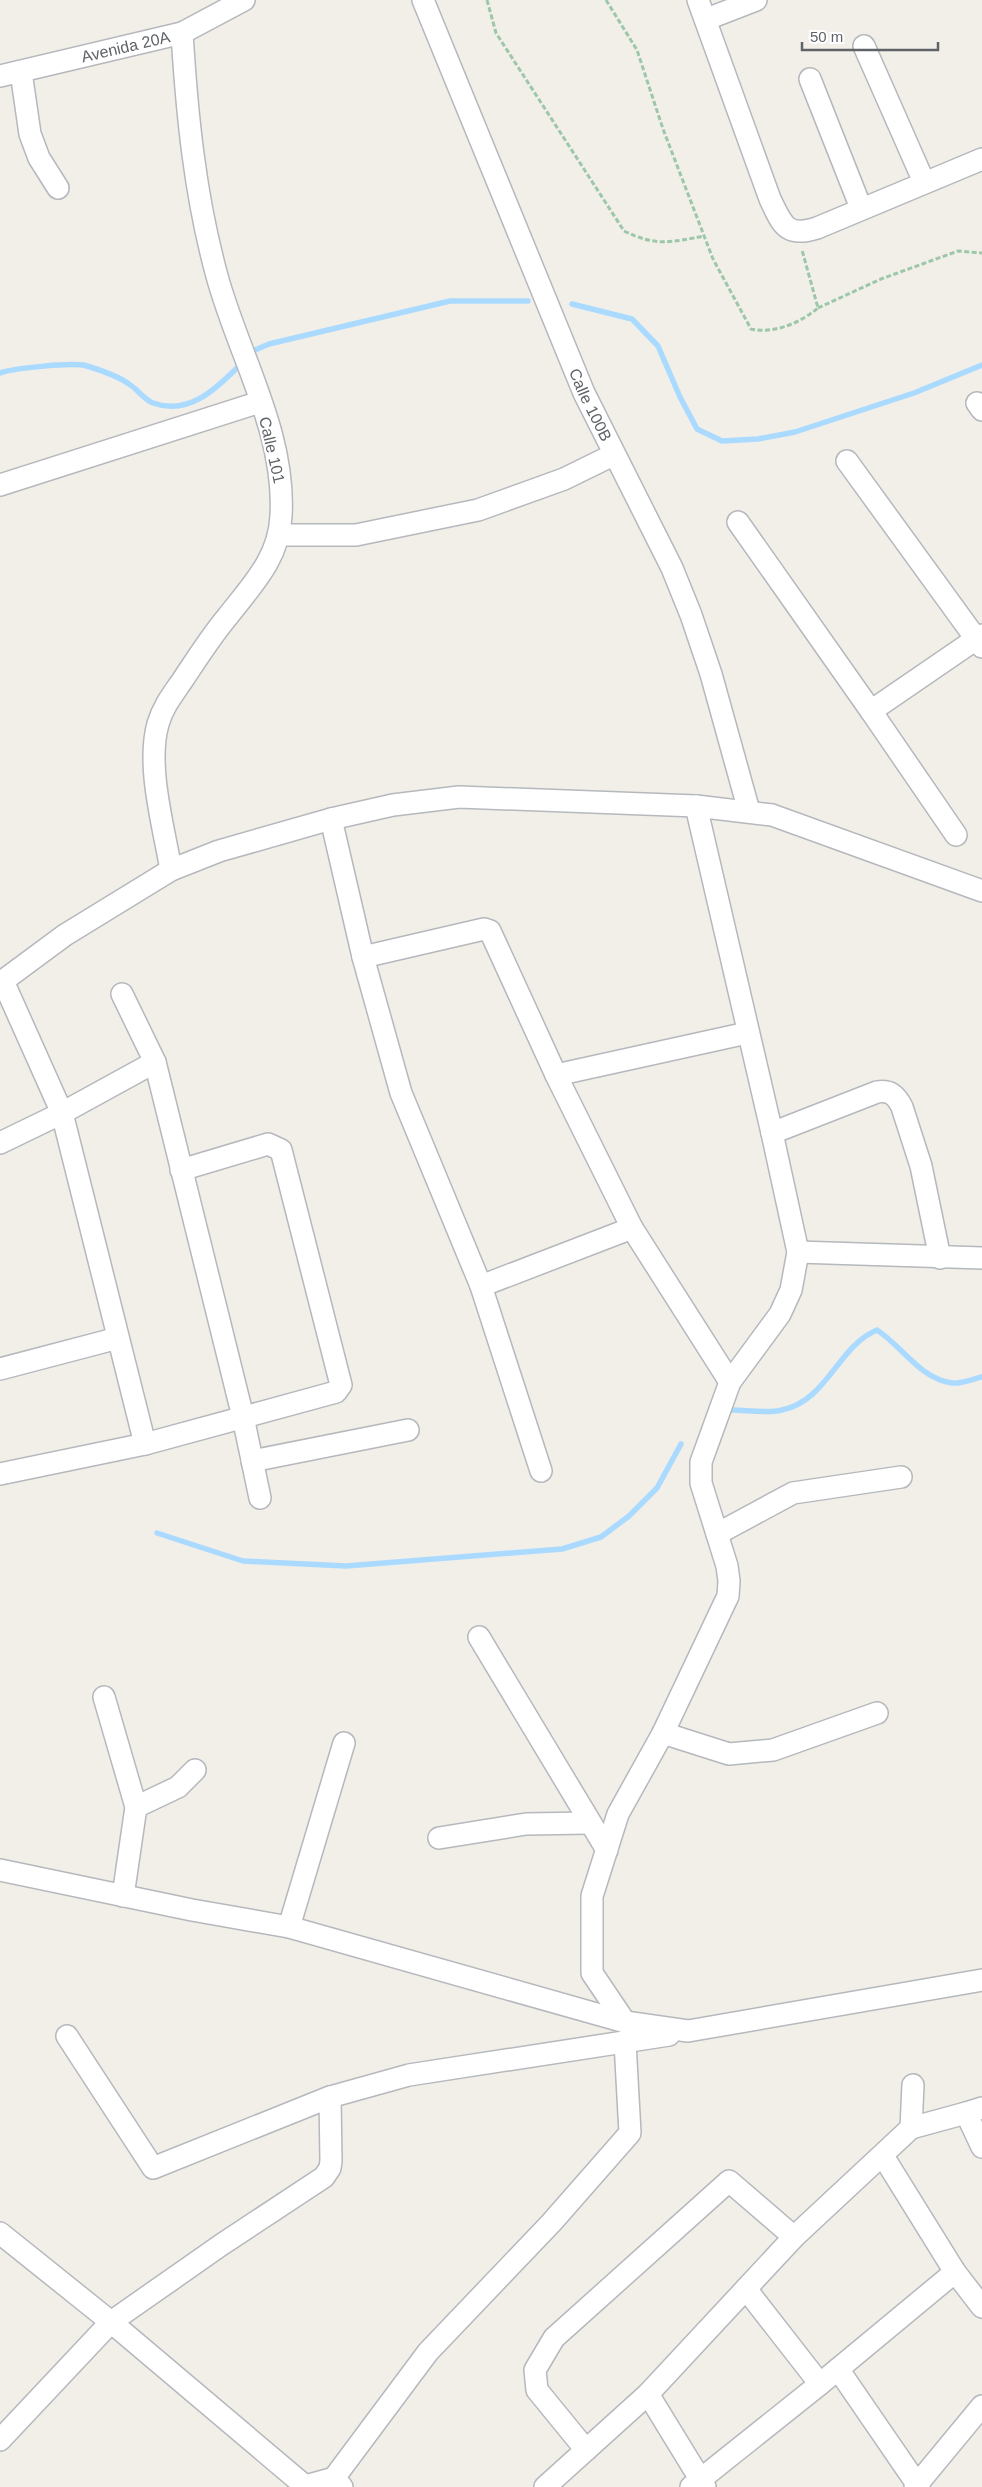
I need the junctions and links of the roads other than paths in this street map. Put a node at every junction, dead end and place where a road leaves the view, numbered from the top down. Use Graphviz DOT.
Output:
graph roads {
  1 [pos="244,0"];
  2 [pos="423,0"];
  3 [pos="756,0"];
  4 [pos="702,9"];
  5 [pos="182,33"];
  6 [pos="864,46"];
  7 [pos="21,72"];
  8 [pos="0,76"];
  9 [pos="810,79"];
  10 [pos="982,159"];
  11 [pos="924,182"];
  12 [pos="58,188"];
  13 [pos="861,208"];
  14 [pos="260,402"];
  15 [pos="613,455"];
  16 [pos="847,461"];
  17 [pos="0,485"];
  18 [pos="738,522"];
  19 [pos="279,535"];
  20 [pos="980,640"];
  21 [pos="871,711"];
  22 [pos="696,806"];
  23 [pos="749,811"];
  24 [pos="331,819"];
  25 [pos="956,835"];
  26 [pos="171,870"];
  27 [pos="982,891"];
  28 [pos="363,957"];
  29 [pos="2,982"];
  30 [pos="122,994"];
  31 [pos="747,1033"];
  32 [pos="155,1062"];
  33 [pos="556,1075"];
  34 [pos="62,1113"];
  35 [pos="772,1134"];
  36 [pos="0,1143"];
  37 [pos="181,1170"];
  38 [pos="632,1228"];
  39 [pos="798,1252"];
  40 [pos="940,1258"];
  41 [pos="982,1258"];
  42 [pos="481,1286"];
  43 [pos="118,1338"];
  44 [pos="0,1369"];
  45 [pos="730,1382"];
  46 [pos="243,1417"];
  47 [pos="408,1430"];
  48 [pos="145,1444"];
  49 [pos="252,1461"];
  50 [pos="541,1470"];
  51 [pos="0,1474"];
  52 [pos="901,1477"];
  53 [pos="260,1498"];
  54 [pos="717,1534"];
  55 [pos="479,1637"];
  56 [pos="104,1697"];
  57 [pos="877,1714"];
  58 [pos="663,1733"];
  59 [pos="344,1743"];
  60 [pos="195,1770"];
  61 [pos="136,1807"];
  62 [pos="590,1823"];
  63 [pos="439,1838"];
  64 [pos="606,1850"];
  65 [pos="0,1870"];
  66 [pos="123,1896"];
  67 [pos="289,1927"];
  68 [pos="982,1980"];
  69 [pos="625,2032"];
  70 [pos="67,2036"];
  71 [pos="913,2085"];
  72 [pos="330,2097"];
  73 [pos="974,2111"];
  74 [pos="912,2128"];
  75 [pos="982,2147"];
  76 [pos="883,2156"];
  77 [pos="0,2233"];
  78 [pos="794,2237"];
  79 [pos="955,2272"];
  80 [pos="746,2289"];
  81 [pos="982,2307"];
  82 [pos="111,2322"];
  83 [pos="838,2369"];
  84 [pos="820,2384"];
  85 [pos="648,2394"];
  86 [pos="982,2406"];
  87 [pos="0,2440"];
  88 [pos="586,2450"];
  89 [pos="338,2482"];
  90 [pos="698,2484"];
  91 [pos="917,2486"];
  92 [pos="544,2487"];
  1 -- 5 [label="street, Avenida 20A"];
  2 -- 15 [label="street, Calle 100B"];
  3 -- 4 [label="street"];
  4 -- 13 [label="street"];
  5 -- 7 [label="street, Avenida 20A"];
  5 -- 14 [label="street, Calle 101"];
  6 -- 11 [label="street"];
  7 -- 8 [label="street, Avenida 20A"];
  7 -- 12 [label="street"];
  9 -- 13 [label="street"];
  10 -- 11 [label="street"];
  11 -- 13 [label="street"];
  14 -- 17 [label="street"];
  14 -- 19 [label="street, Calle 101"];
  15 -- 19 [label="street"];
  15 -- 23 [label="street, Calle 100B"];
  16 -- 20 [label="street"];
  18 -- 21 [label="street"];
  19 -- 26 [label="street, Calle 101"];
  20 -- 21 [label="street"];
  21 -- 25 [label="street"];
  22 -- 23 [label="street"];
  22 -- 24 [label="street"];
  22 -- 31 [label="street"];
  23 -- 27 [label="street"];
  24 -- 26 [label="street"];
  24 -- 28 [label="street"];
  26 -- 29 [label="street"];
  28 -- 33 [label="street"];
  28 -- 42 [label="street"];
  29 -- 34 [label="street"];
  30 -- 32 [label="street"];
  31 -- 33 [label="street"];
  31 -- 35 [label="street"];
  32 -- 34 [label="street"];
  32 -- 37 [label="street"];
  33 -- 38 [label="street"];
  34 -- 36 [label="street"];
  34 -- 43 [label="street"];
  35 -- 39 [label="street"];
  35 -- 40 [label="street"];
  37 -- 46 [label="street"];
  37 -- 46 [label="street"];
  38 -- 42 [label="street"];
  38 -- 45 [label="street"];
  39 -- 40 [label="street"];
  39 -- 45 [label="street"];
  40 -- 41 [label="street"];
  42 -- 50 [label="street"];
  43 -- 44 [label="street"];
  43 -- 48 [label="street"];
  45 -- 54 [label="street"];
  46 -- 48 [label="street"];
  46 -- 49 [label="street"];
  47 -- 49 [label="street"];
  48 -- 51 [label="street"];
  49 -- 53 [label="street"];
  52 -- 54 [label="street"];
  54 -- 58 [label="street"];
  55 -- 62 [label="street"];
  56 -- 61 [label="street"];
  57 -- 58 [label="street"];
  58 -- 64 [label="street"];
  59 -- 67 [label="street"];
  60 -- 61 [label="street"];
  61 -- 66 [label="street"];
  62 -- 63 [label="street"];
  62 -- 64 [label="street"];
  64 -- 69 [label="street"];
  65 -- 66 [label="street"];
  66 -- 67 [label="street"];
  67 -- 69 [label="street"];
  68 -- 69 [label="street"];
  69 -- 72 [label="street"];
  69 -- 89 [label="street"];
  70 -- 72 [label="street"];
  71 -- 74 [label="street"];
  72 -- 82 [label="street"];
  73 -- 74 [label="street"];
  73 -- 75 [label="street"];
  74 -- 76 [label="street"];
  76 -- 78 [label="street"];
  76 -- 79 [label="street"];
  77 -- 82 [label="street"];
  78 -- 80 [label="street"];
  78 -- 88 [label="street"];
  79 -- 81 [label="street"];
  79 -- 83 [label="street"];
  80 -- 84 [label="street"];
  80 -- 85 [label="street"];
  82 -- 87 [label="street"];
  82 -- 89 [label="street"];
  83 -- 84 [label="street"];
  83 -- 91 [label="street"];
  84 -- 90 [label="street"];
  85 -- 88 [label="street"];
  85 -- 90 [label="street"];
  86 -- 91 [label="street"];
  88 -- 92 [label="street"];
}
